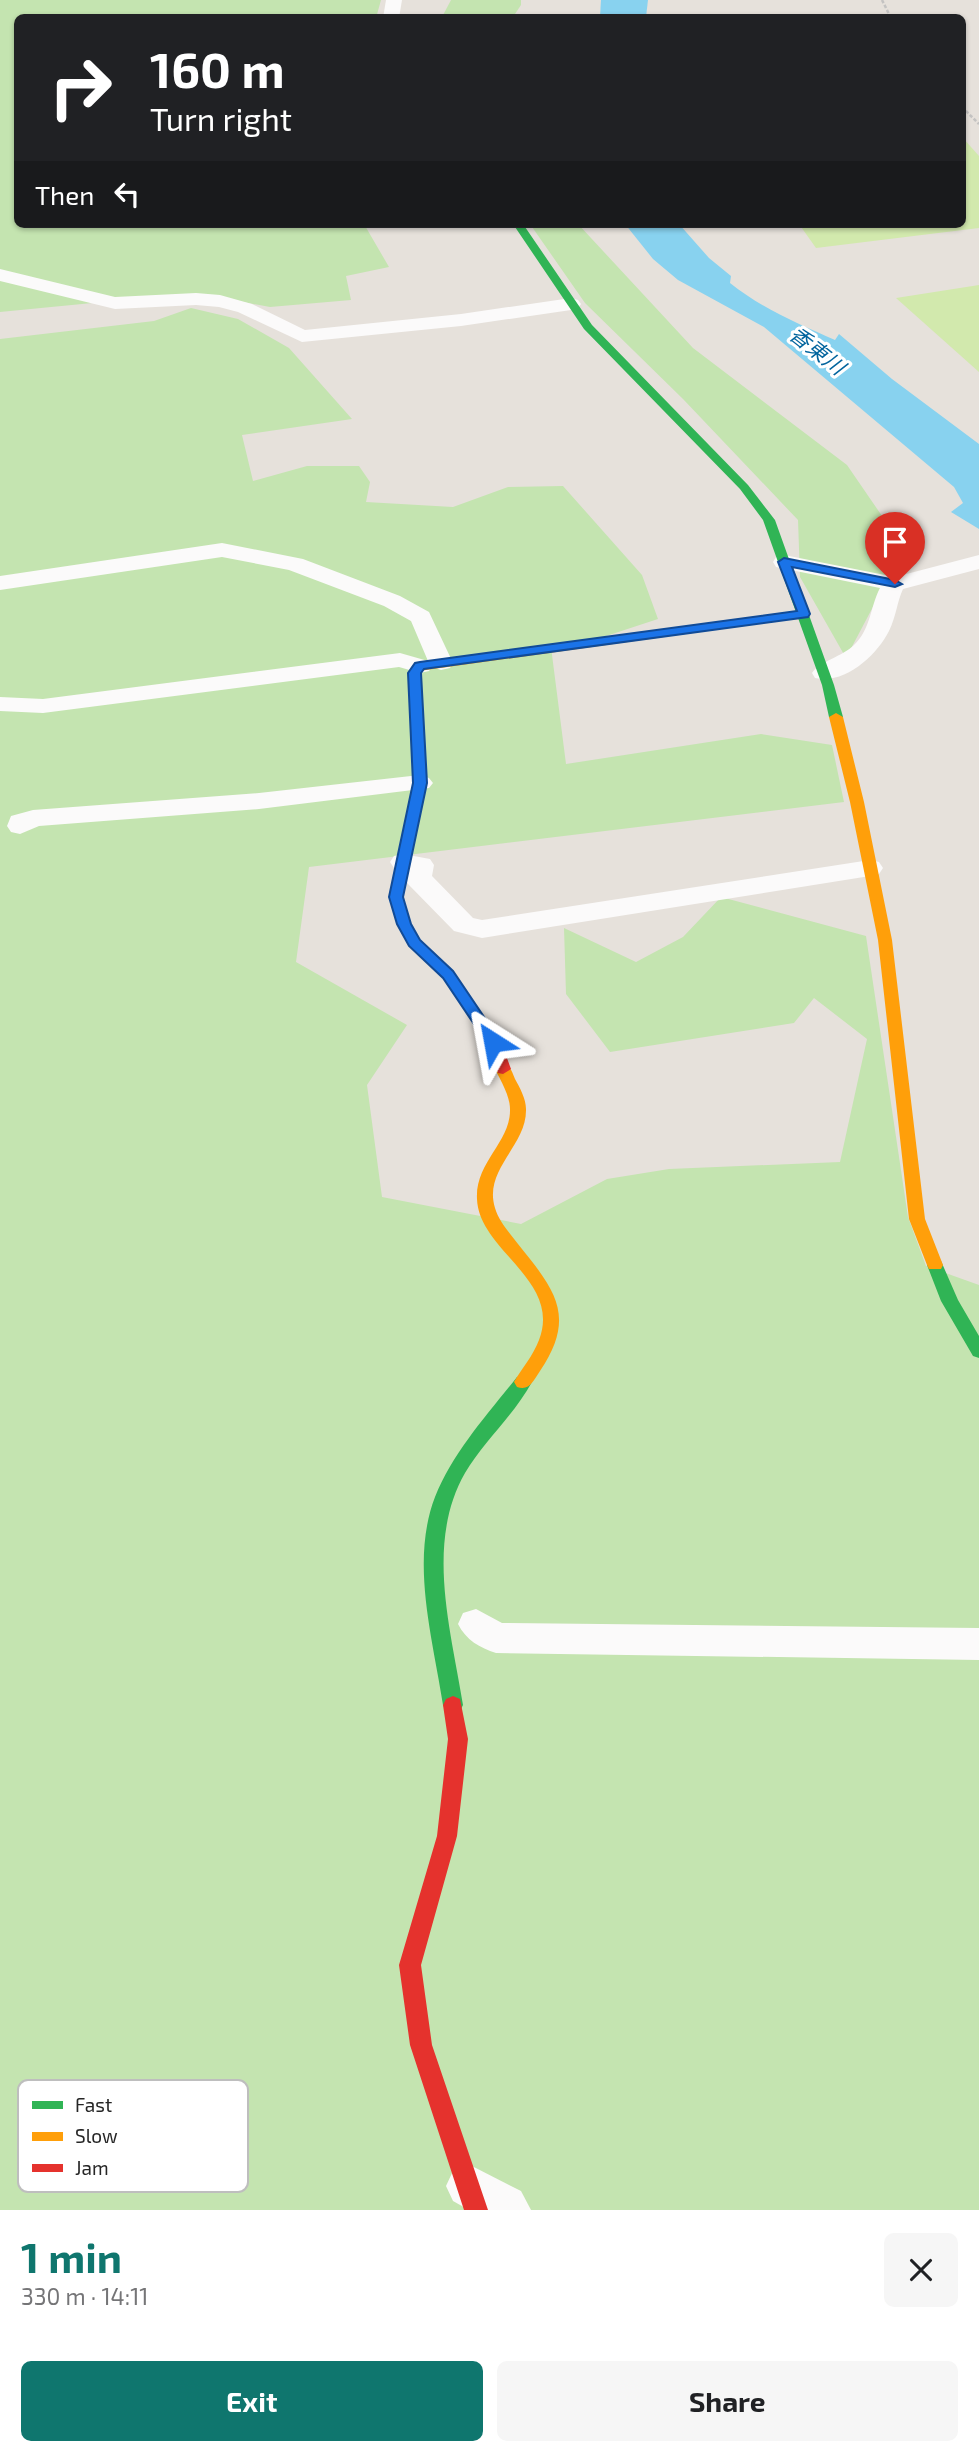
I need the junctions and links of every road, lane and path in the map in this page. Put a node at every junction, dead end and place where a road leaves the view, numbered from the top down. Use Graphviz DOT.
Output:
graph roads {
  1 [pos="966,111"];
  2 [pos="979,124"];
  3 [pos="521,228"];
  4 [pos="0,275"];
  5 [pos="571,304"];
  6 [pos="784,562"];
  7 [pos="975,563"];
  8 [pos="0,583"];
  9 [pos="895,584"];
  10 [pos="804,614"];
  11 [pos="431,665"];
  12 [pos="824,673"];
  13 [pos="0,704"];
  14 [pos="420,783"];
  15 [pos="20,822"];
  16 [pos="403,862"];
  17 [pos="870,868"];
  18 [pos="979,1350"];
  19 [pos="476,1624"];
  20 [pos="979,1644"];
  21 [pos="472,2198"];
  22 [pos="509,2210"];
  1 -- 2 [label="path"];
  3 -- 5 [label="street"];
  4 -- 5 [label="street"];
  5 -- 6 [label="street"];
  6 -- 9 [label="street"];
  6 -- 10 [label="street"];
  7 -- 9 [label="street"];
  8 -- 11 [label="street"];
  9 -- 12 [label="street"];
  10 -- 11 [label="street"];
  10 -- 12 [label="street"];
  11 -- 13 [label="street"];
  11 -- 14 [label="street"];
  12 -- 17 [label="street"];
  14 -- 15 [label="street"];
  14 -- 16 [label="street"];
  16 -- 17 [label="street"];
  16 -- 21 [label="street"];
  17 -- 18 [label="street"];
  19 -- 20 [label="street"];
  21 -- 22 [label="street"];
}
